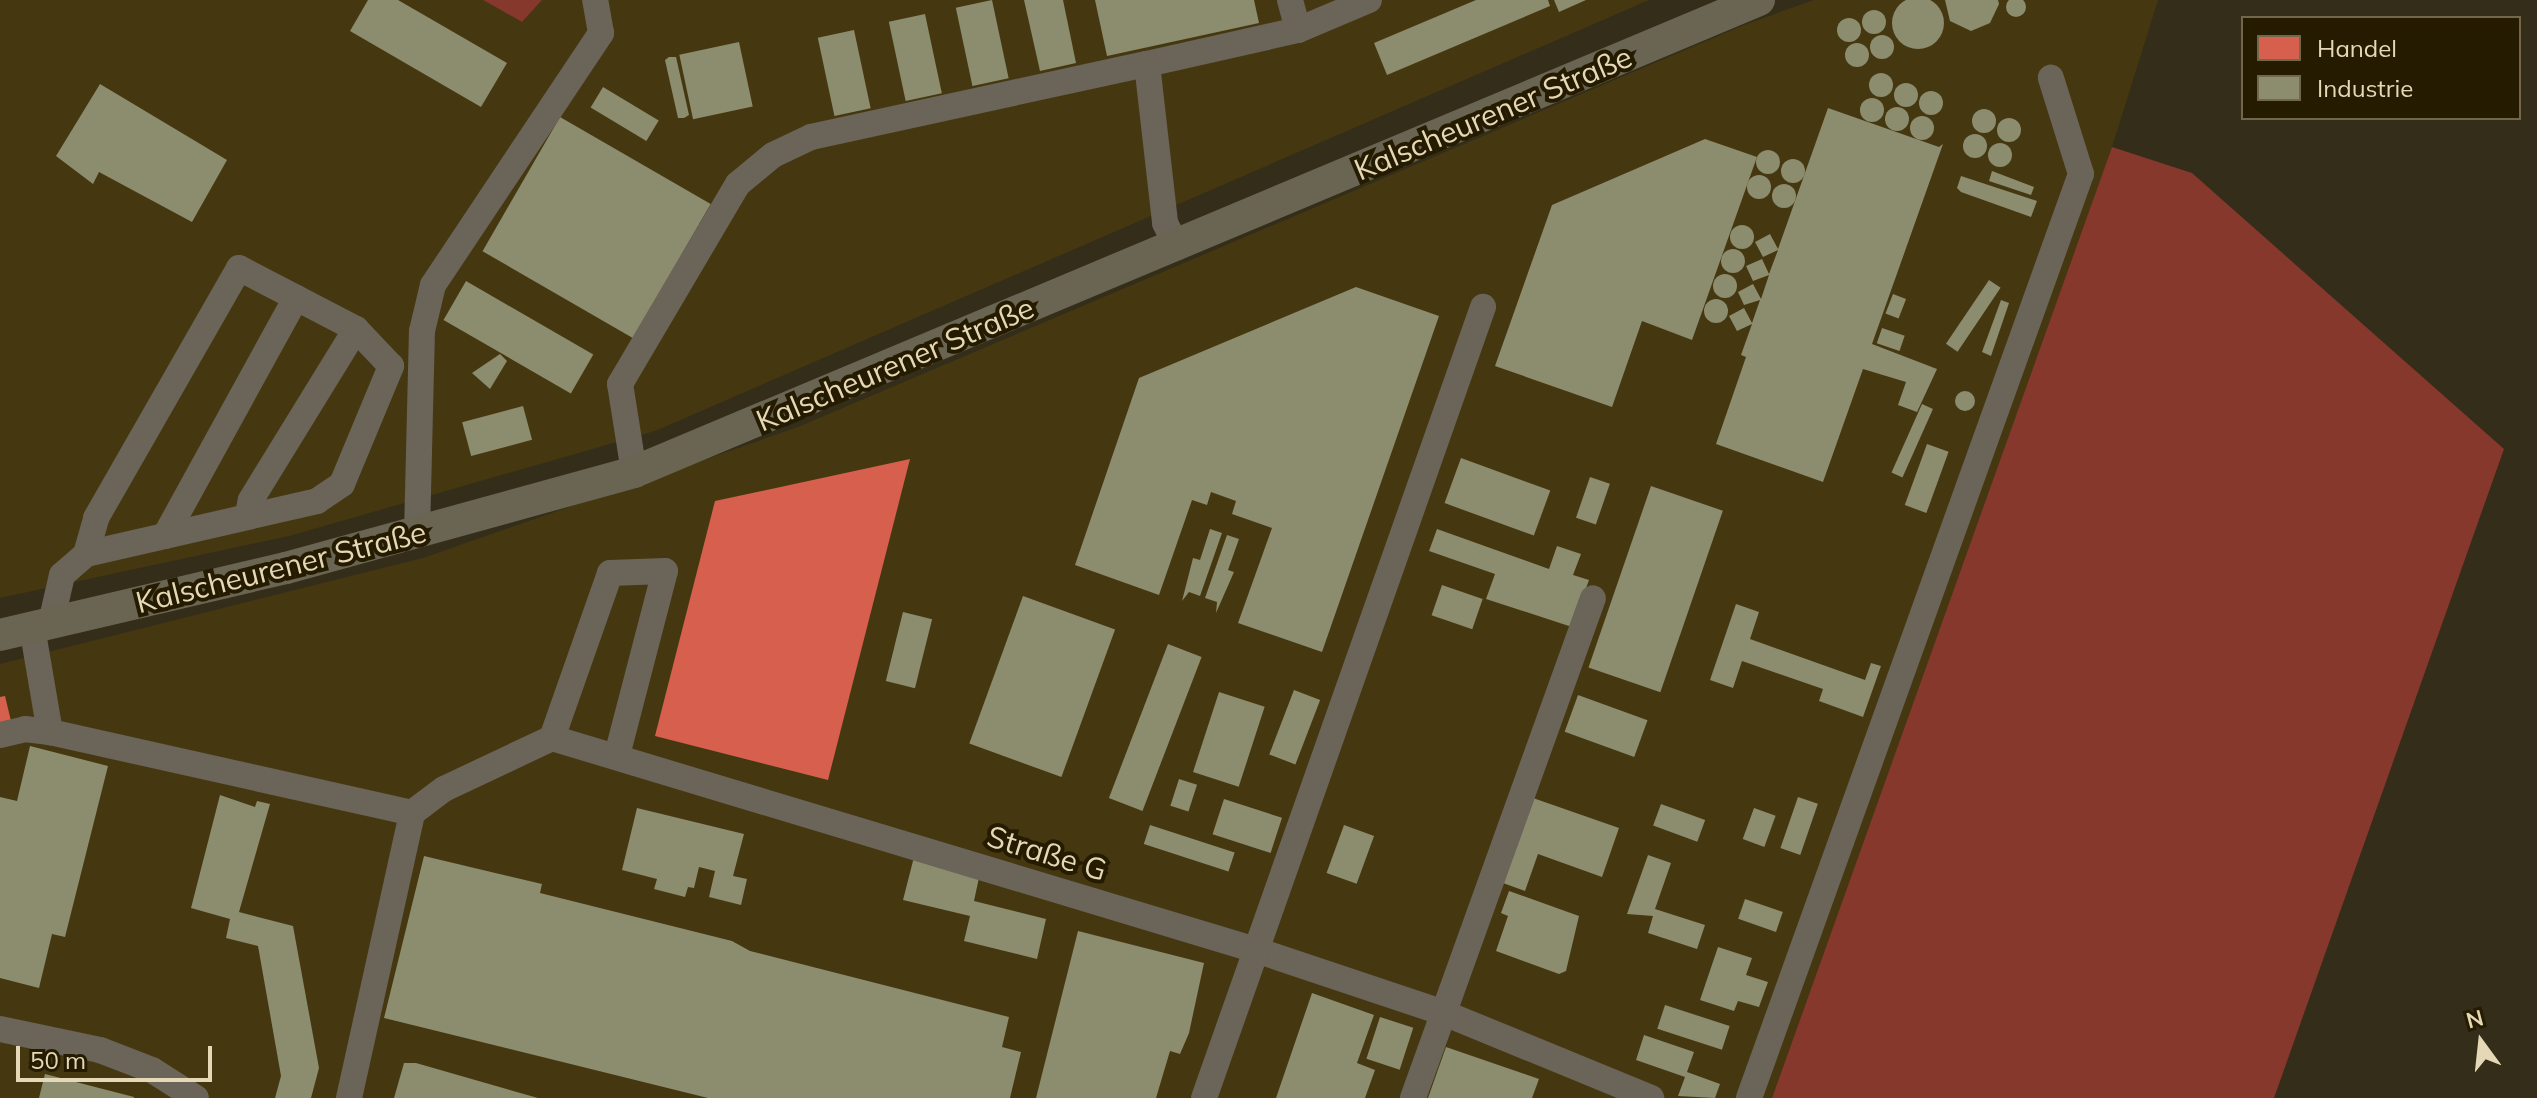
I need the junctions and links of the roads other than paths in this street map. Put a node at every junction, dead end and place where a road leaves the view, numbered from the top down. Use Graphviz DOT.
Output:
graph roads {
  1 [pos="595,0"];
  2 [pos="1290,0"];
  3 [pos="1369,0"];
  4 [pos="1759,0"];
  5 [pos="1298,30"];
  6 [pos="1147,64"];
  7 [pos="2051,78"];
  8 [pos="1177,247"];
  9 [pos="296,298"];
  10 [pos="1483,307"];
  11 [pos="356,329"];
  12 [pos="634,472"];
  13 [pos="247,517"];
  14 [pos="417,534"];
  15 [pos="165,536"];
  16 [pos="86,554"];
  17 [pos="1593,598"];
  18 [pos="42,625"];
  19 [pos="0,635"];
  20 [pos="50,732"];
  21 [pos="0,735"];
  22 [pos="552,738"];
  23 [pos="617,755"];
  24 [pos="419,808"];
  25 [pos="1256,950"];
  26 [pos="1444,1013"];
  27 [pos="0,1029"];
  28 [pos="196,1098"];
  29 [pos="349,1098"];
  30 [pos="1204,1098"];
  31 [pos="1413,1098"];
  32 [pos="1651,1098"];
  33 [pos="1749,1098"];
  1 -- 14 [label="lane"];
  2 -- 5 [label="lane"];
  3 -- 5 [label="lane"];
  4 -- 8 [label="main road, Kalscheurener Straße"];
  5 -- 6 [label="lane"];
  6 -- 8 [label="lane"];
  6 -- 12 [label="lane"];
  7 -- 33 [label="lane"];
  8 -- 12 [label="main road, Kalscheurener Straße"];
  9 -- 11 [label="lane"];
  9 -- 15 [label="lane"];
  9 -- 16 [label="lane"];
  10 -- 25 [label="lane"];
  11 -- 13 [label="lane"];
  11 -- 13 [label="lane"];
  12 -- 14 [label="main road, Kalscheurener Straße"];
  13 -- 15 [label="lane"];
  14 -- 18 [label="main road, Kalscheurener Straße"];
  15 -- 16 [label="lane"];
  16 -- 18 [label="lane"];
  17 -- 26 [label="lane"];
  18 -- 19 [label="main road, Kalscheurener Straße"];
  18 -- 20 [label="lane"];
  20 -- 21 [label="lane"];
  20 -- 24 [label="lane"];
  22 -- 23 [label="lane, Straße G"];
  22 -- 23 [label="lane"];
  22 -- 24 [label="lane"];
  23 -- 25 [label="lane, Straße G"];
  24 -- 29 [label="lane"];
  25 -- 26 [label="lane, Straße G"];
  25 -- 30 [label="lane"];
  26 -- 31 [label="lane"];
  26 -- 32 [label="lane, Straße G"];
  27 -- 28 [label="lane"];
}
